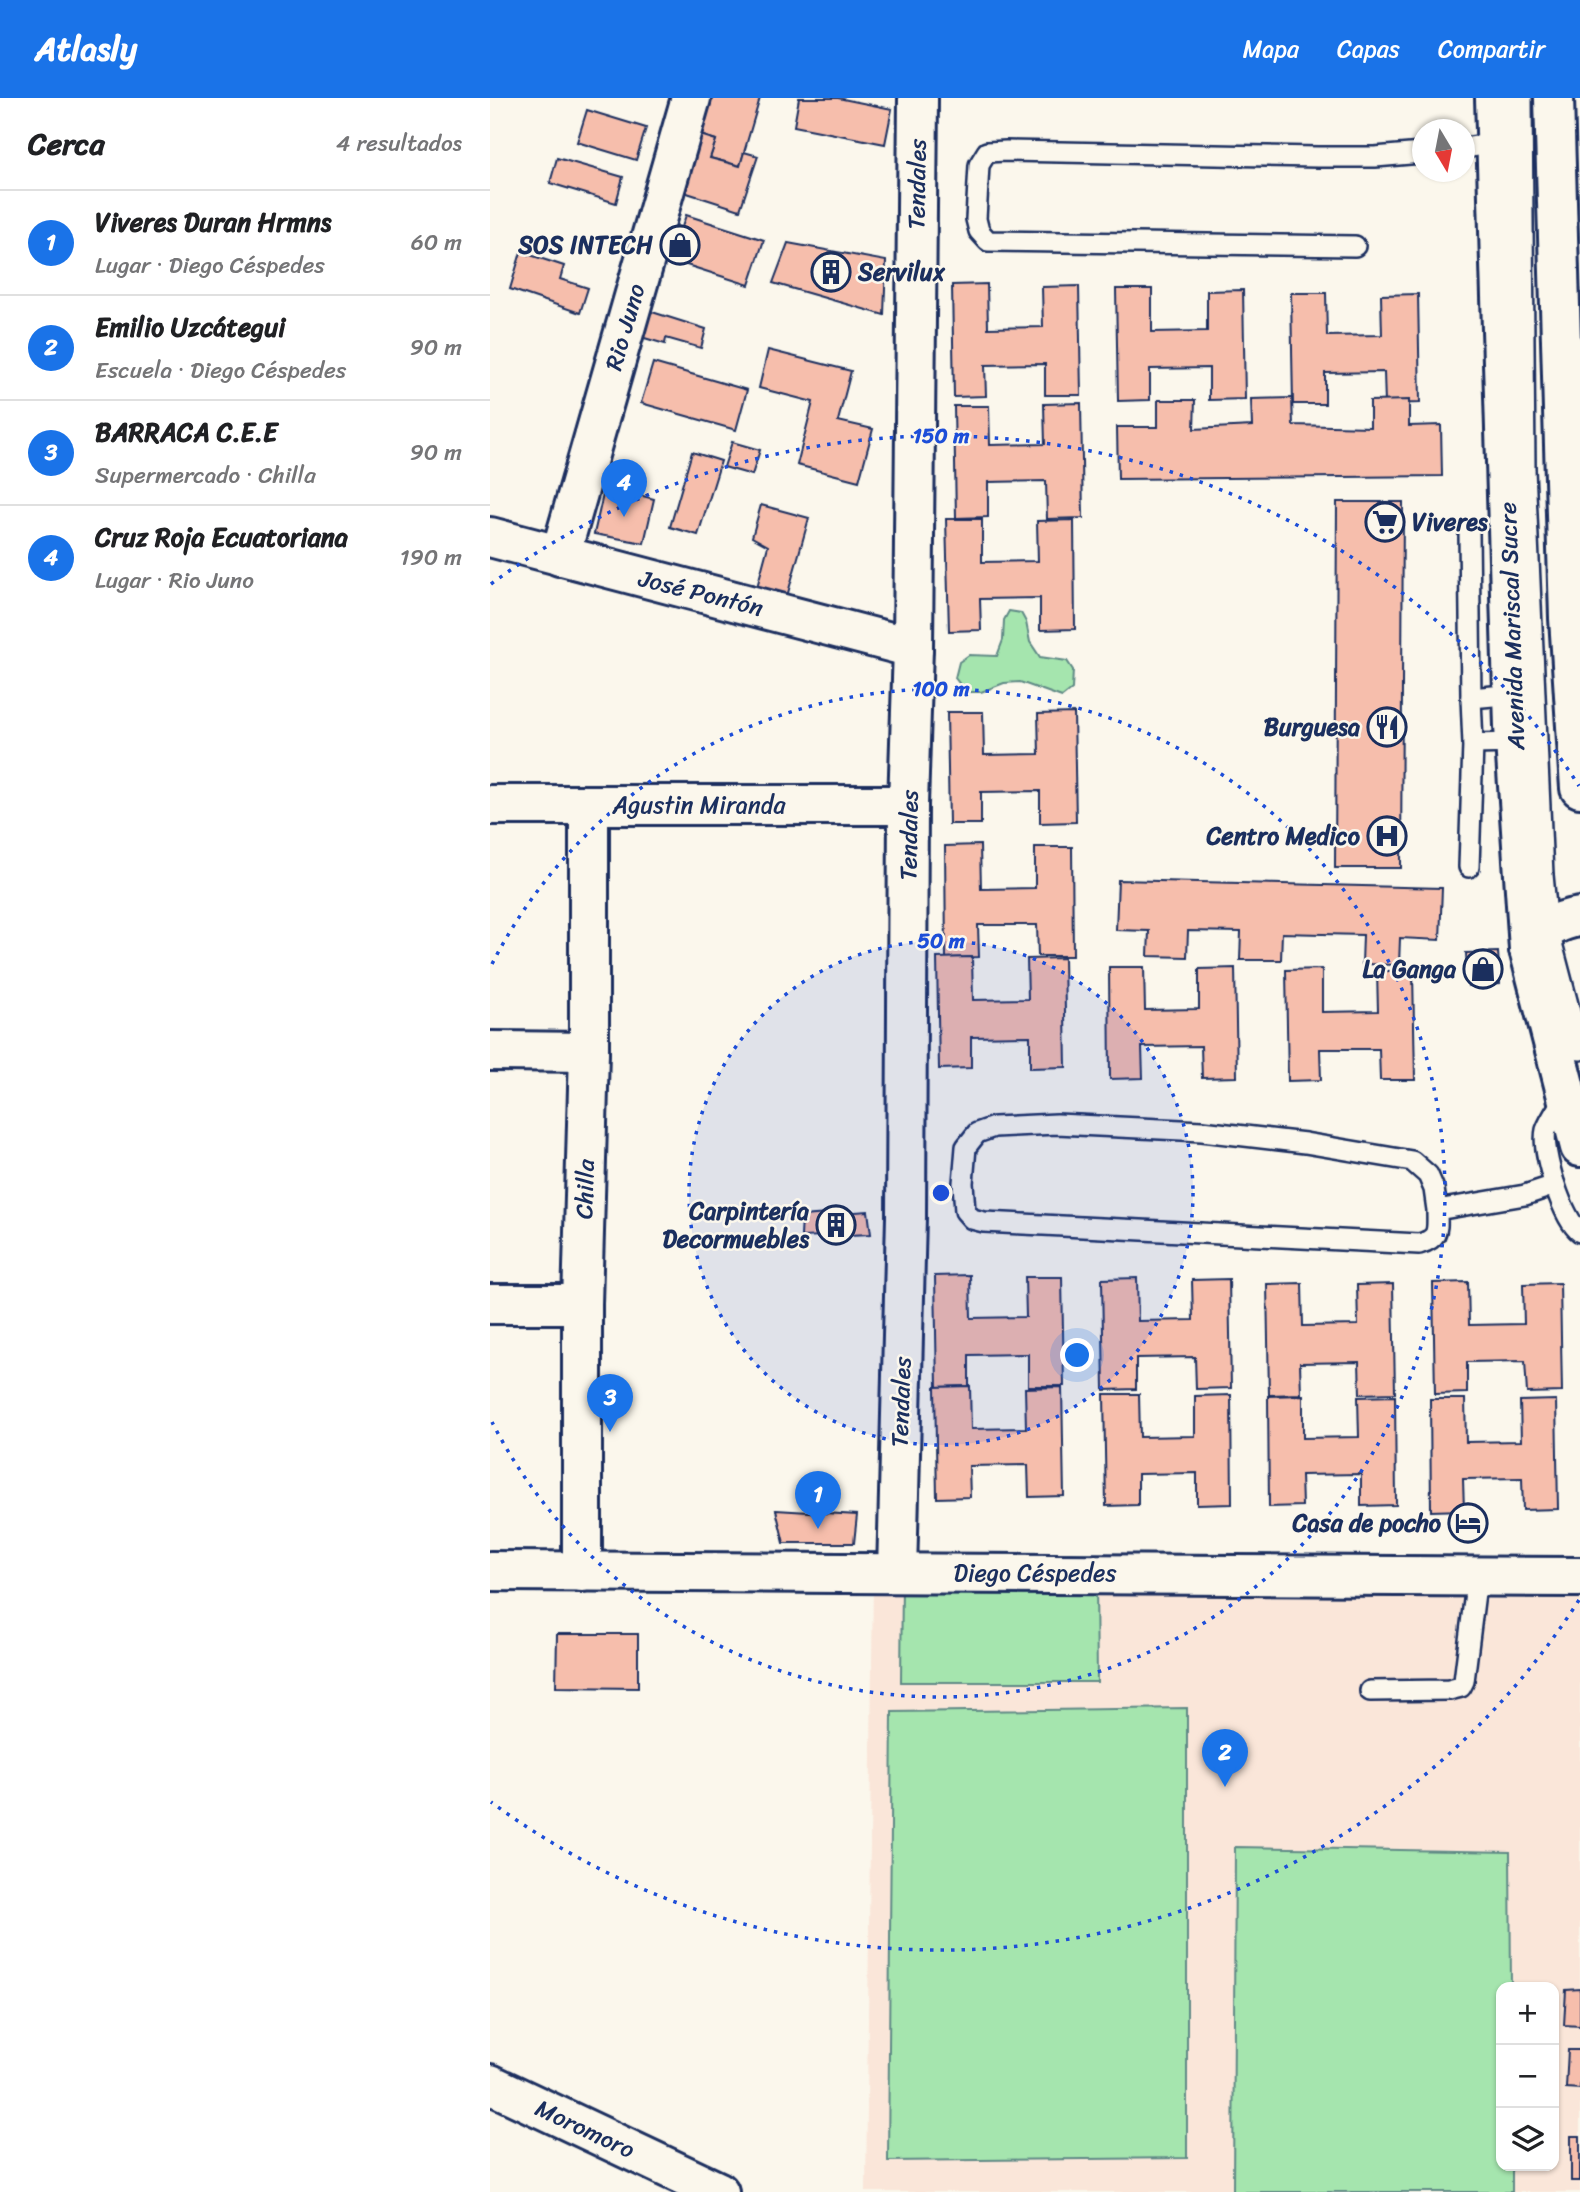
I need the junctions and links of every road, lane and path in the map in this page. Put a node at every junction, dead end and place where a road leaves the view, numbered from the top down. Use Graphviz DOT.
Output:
graph roads {
  1 [pos="691,98"];
  2 [pos="918,98"];
  3 [pos="1495,98"];
  4 [pos="1522,98"];
  5 [pos="1554,98"];
  6 [pos="1481,146"];
  7 [pos="1412,154"];
  8 [pos="1354,246"];
  9 [pos="1469,532"];
  10 [pos="490,537"];
  11 [pos="559,556"];
  12 [pos="913,648"];
  13 [pos="1514,694"];
  14 [pos="1471,698"];
  15 [pos="1516,743"];
  16 [pos="1473,744"];
  17 [pos="1580,788"];
  18 [pos="490,805"];
  19 [pos="908,805"];
  20 [pos="589,806"];
  21 [pos="1469,867"];
  22 [pos="1552,931"];
  23 [pos="1580,1050"];
  24 [pos="490,1051"];
  25 [pos="589,1052"];
  26 [pos="1565,1096"];
  27 [pos="1580,1147"];
  28 [pos="1555,1185"];
  29 [pos="1437,1210"];
  30 [pos="1580,1232"];
  31 [pos="490,1304"];
  32 [pos="582,1304"];
  33 [pos="490,1571"];
  34 [pos="582,1572"];
  35 [pos="897,1573"];
  36 [pos="1477,1576"];
  37 [pos="1580,1577"];
  38 [pos="1370,1691"];
  39 [pos="490,2084"];
  40 [pos="699,2187"];
  1 -- 11 [label="street, Rio Juno"];
  2 -- 12 [label="street, Tendales"];
  3 -- 6 [label="street, Avenida Mariscal Sucre"];
  4 -- 22 [label="lane"];
  5 -- 17 [label="street"];
  6 -- 13 [label="street, Avenida Mariscal Sucre"];
  7 -- 8 [label="lane"];
  9 -- 14 [label="lane"];
  10 -- 11 [label="street, José Pontón"];
  11 -- 12 [label="street, José Pontón"];
  12 -- 19 [label="street, Tendales"];
  13 -- 14 [label="lane"];
  13 -- 15 [label="street, Avenida Mariscal Sucre"];
  14 -- 16 [label="lane"];
  15 -- 16 [label="lane"];
  15 -- 22 [label="street, Avenida Mariscal Sucre"];
  16 -- 21 [label="lane"];
  18 -- 20 [label="street, Agustin Miranda"];
  19 -- 20 [label="street, Agustin Miranda"];
  19 -- 35 [label="street, Tendales"];
  20 -- 25 [label="street, Chilla"];
  22 -- 23 [label="lane"];
  22 -- 26 [label="street, Avenida Mariscal Sucre"];
  24 -- 25 [label="street"];
  25 -- 32 [label="street, Chilla"];
  26 -- 27 [label="street, Avenida Mariscal Sucre"];
  26 -- 28 [label="lane"];
  28 -- 29 [label="lane"];
  28 -- 30 [label="lane"];
  29 -- 29 [label="lane"];
  31 -- 32 [label="street"];
  32 -- 34 [label="street, Chilla"];
  33 -- 34 [label="street, Diego Céspedes"];
  34 -- 35 [label="street, Diego Céspedes"];
  35 -- 36 [label="street, Diego Céspedes"];
  36 -- 37 [label="street, Diego Céspedes"];
  36 -- 38 [label="lane"];
  39 -- 40 [label="street, Moromoro"];
}
